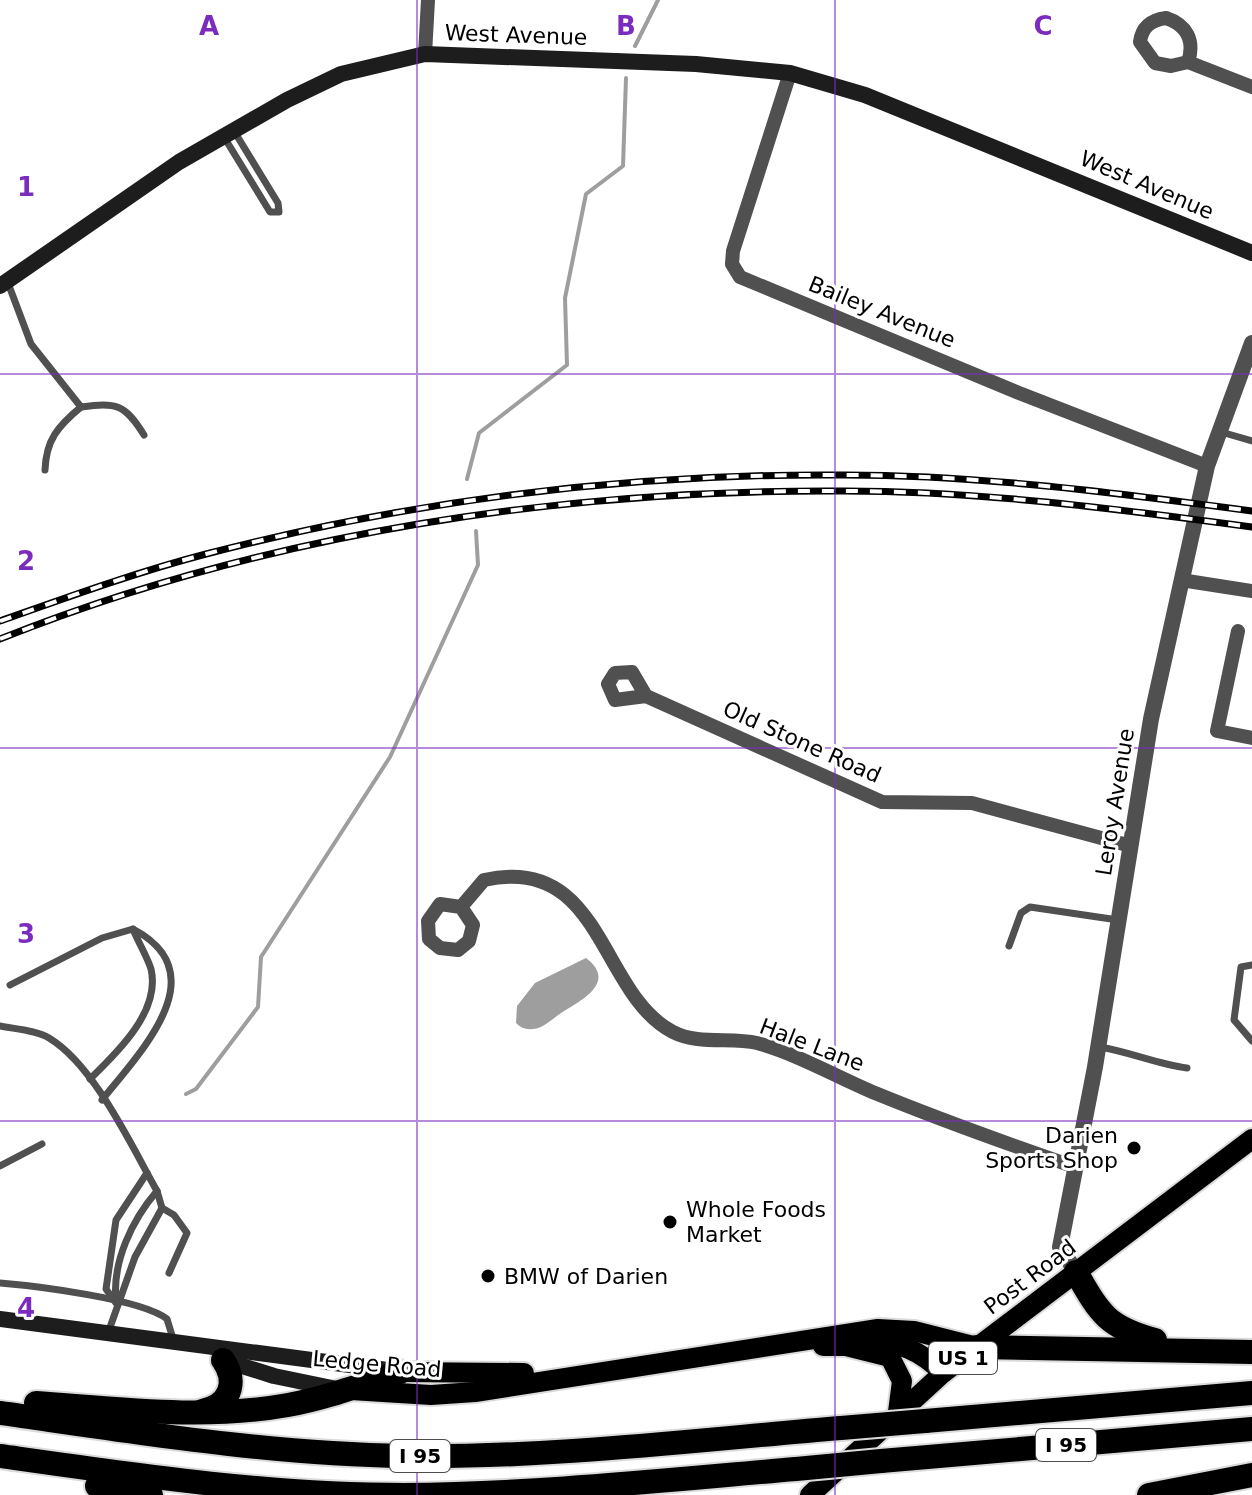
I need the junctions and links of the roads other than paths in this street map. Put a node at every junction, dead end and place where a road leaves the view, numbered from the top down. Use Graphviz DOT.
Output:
graph roads {
  1 [pos="428,0"];
  2 [pos="425,54"];
  3 [pos="1188,62"];
  4 [pos="790,73"];
  5 [pos="1252,87"];
  6 [pos="229,134"];
  7 [pos="1252,253"];
  8 [pos="3,283"];
  9 [pos="1252,343"];
  10 [pos="81,407"];
  11 [pos="1221,432"];
  12 [pos="144,435"];
  13 [pos="1252,441"];
  14 [pos="1207,466"];
  15 [pos="45,470"];
  16 [pos="1181,580"];
  17 [pos="1252,591"];
  18 [pos="1238,631"];
  19 [pos="646,696"];
  20 [pos="1252,738"];
  21 [pos="1131,846"];
  22 [pos="461,907"];
  23 [pos="1118,920"];
  24 [pos="133,929"];
  25 [pos="1009,946"];
  26 [pos="1252,965"];
  27 [pos="10,985"];
  28 [pos="0,1026"];
  29 [pos="1252,1041"];
  30 [pos="1098,1046"];
  31 [pos="1187,1068"];
  32 [pos="90,1079"];
  33 [pos="102,1100"];
  34 [pos="1252,1139"];
  35 [pos="42,1144"];
  36 [pos="0,1166"];
  37 [pos="1075,1167"];
  38 [pos="147,1173"];
  39 [pos="157,1191"];
  40 [pos="162,1208"];
  41 [pos="1076,1272"];
  42 [pos="169,1273"];
  43 [pos="0,1283"];
  44 [pos="116,1303"];
  45 [pos="0,1319"];
  46 [pos="108,1335"];
  47 [pos="141,1338"];
  48 [pos="174,1342"];
  49 [pos="767,1345"];
  50 [pos="846,1346"];
  51 [pos="977,1347"];
  52 [pos="1246,1352"];
  53 [pos="223,1360"];
  54 [pos="611,1369"];
  55 [pos="400,1372"];
  56 [pos="943,1373"];
  57 [pos="347,1390"];
  58 [pos="1252,1393"];
  59 [pos="0,1400"];
  60 [pos="190,1412"];
  61 [pos="898,1412"];
  62 [pos="0,1413"];
  63 [pos="1252,1429"];
  64 [pos="0,1456"];
  65 [pos="0,1469"];
  66 [pos="1252,1475"];
  67 [pos="151,1495"];
  68 [pos="810,1495"];
  69 [pos="1149,1495"];
  1 -- 2 [label="street"];
  2 -- 4 [label="main road, West Avenue"];
  2 -- 6 [label="main road, West Avenue"];
  3 -- 5 [label="street"];
  4 -- 7 [label="main road, West Avenue"];
  4 -- 14 [label="street, Bailey Avenue"];
  6 -- 6 [label="lane"];
  6 -- 8 [label="main road, West Avenue"];
  8 -- 10 [label="lane"];
  9 -- 11 [label="street, Leroy Avenue"];
  10 -- 12 [label="lane"];
  10 -- 15 [label="lane"];
  11 -- 13 [label="lane"];
  11 -- 14 [label="street, Leroy Avenue"];
  14 -- 16 [label="street, Leroy Avenue"];
  16 -- 17 [label="street"];
  16 -- 21 [label="street, Leroy Avenue"];
  18 -- 20 [label="street"];
  19 -- 21 [label="street, Old Stone Road"];
  21 -- 23 [label="street, Leroy Avenue"];
  22 -- 37 [label="street, Hale Lane"];
  23 -- 25 [label="lane"];
  23 -- 30 [label="street, Leroy Avenue"];
  24 -- 27 [label="lane"];
  24 -- 32 [label="lane"];
  24 -- 33 [label="lane"];
  26 -- 29 [label="lane"];
  28 -- 32 [label="lane"];
  30 -- 31 [label="lane"];
  30 -- 37 [label="street, Leroy Avenue"];
  32 -- 33 [label="lane"];
  33 -- 38 [label="lane"];
  34 -- 41 [label="main road, Post Road / US 1"];
  35 -- 36 [label="lane"];
  37 -- 41 [label="street, Leroy Avenue"];
  38 -- 39 [label="lane"];
  38 -- 44 [label="lane"];
  39 -- 40 [label="lane"];
  39 -- 44 [label="lane"];
  40 -- 42 [label="lane"];
  40 -- 44 [label="lane"];
  41 -- 51 [label="main road, Post Road / US 1"];
  41 -- 52 [label="highway"];
  43 -- 44 [label="lane"];
  44 -- 46 [label="lane"];
  44 -- 48 [label="lane"];
  45 -- 46 [label="main road, Ledge Road"];
  46 -- 47 [label="main road, Ledge Road"];
  47 -- 48 [label="main road, Ledge Road"];
  47 -- 53 [label="main road, Ledge Road"];
  48 -- 55 [label="main road, Ledge Road"];
  49 -- 50 [label="main road, Ledge Road"];
  49 -- 51 [label="main road, Ledge Road"];
  49 -- 54 [label="main road, Ledge Road"];
  50 -- 56 [label="main road, Ledge Road"];
  50 -- 61 [label="main road, Ledge Road"];
  51 -- 52 [label="highway"];
  51 -- 56 [label="main road, Post Road / US 1"];
  53 -- 57 [label="main road, Ledge Road"];
  53 -- 60 [label="highway"];
  54 -- 55 [label="main road, Ledge Road"];
  54 -- 57 [label="main road, Ledge Road"];
  55 -- 57 [label="highway"];
  56 -- 61 [label="main road, Post Road / US 1"];
  57 -- 60 [label="highway"];
  58 -- 62 [label="highway, I 95, bridge"];
  59 -- 60 [label="highway"];
  61 -- 68 [label="main road, Post Road / US 1"];
  63 -- 64 [label="highway, I 95, bridge"];
  65 -- 67 [label="highway"];
  66 -- 69 [label="highway"];
}
